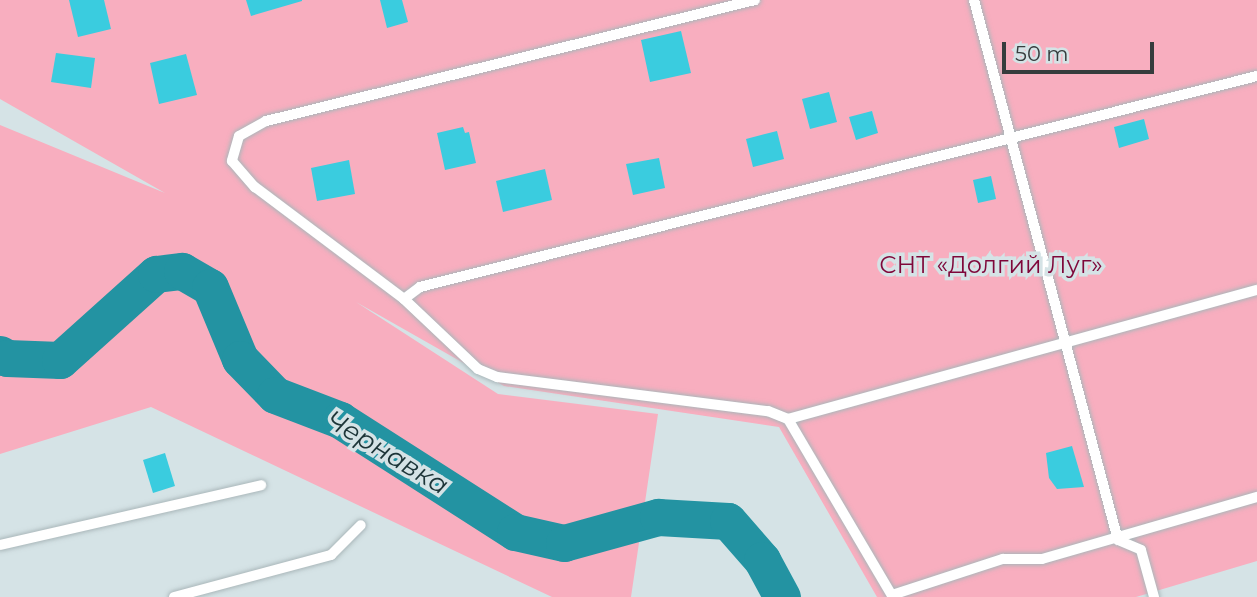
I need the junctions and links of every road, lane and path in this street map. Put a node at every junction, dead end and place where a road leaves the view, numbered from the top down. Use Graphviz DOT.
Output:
graph roads {
  1 [pos="755,0"];
  2 [pos="974,0"];
  3 [pos="1257,76"];
  4 [pos="1014,138"];
  5 [pos="1257,290"];
  6 [pos="404,299"];
  7 [pos="1068,341"];
  8 [pos="788,419"];
  9 [pos="261,485"];
  10 [pos="1257,498"];
  11 [pos="361,525"];
  12 [pos="1118,540"];
  13 [pos="0,545"];
  14 [pos="893,596"];
  15 [pos="174,597"];
  16 [pos="1154,597"];
  1 -- 6 [label="lane"];
  2 -- 4 [label="lane"];
  3 -- 4 [label="lane"];
  4 -- 6 [label="lane"];
  4 -- 7 [label="lane"];
  5 -- 7 [label="lane"];
  6 -- 8 [label="lane"];
  7 -- 8 [label="lane"];
  7 -- 12 [label="lane"];
  8 -- 14 [label="lane"];
  9 -- 13 [label="lane"];
  10 -- 12 [label="lane"];
  11 -- 15 [label="lane"];
  12 -- 14 [label="lane"];
  12 -- 16 [label="lane"];
}
